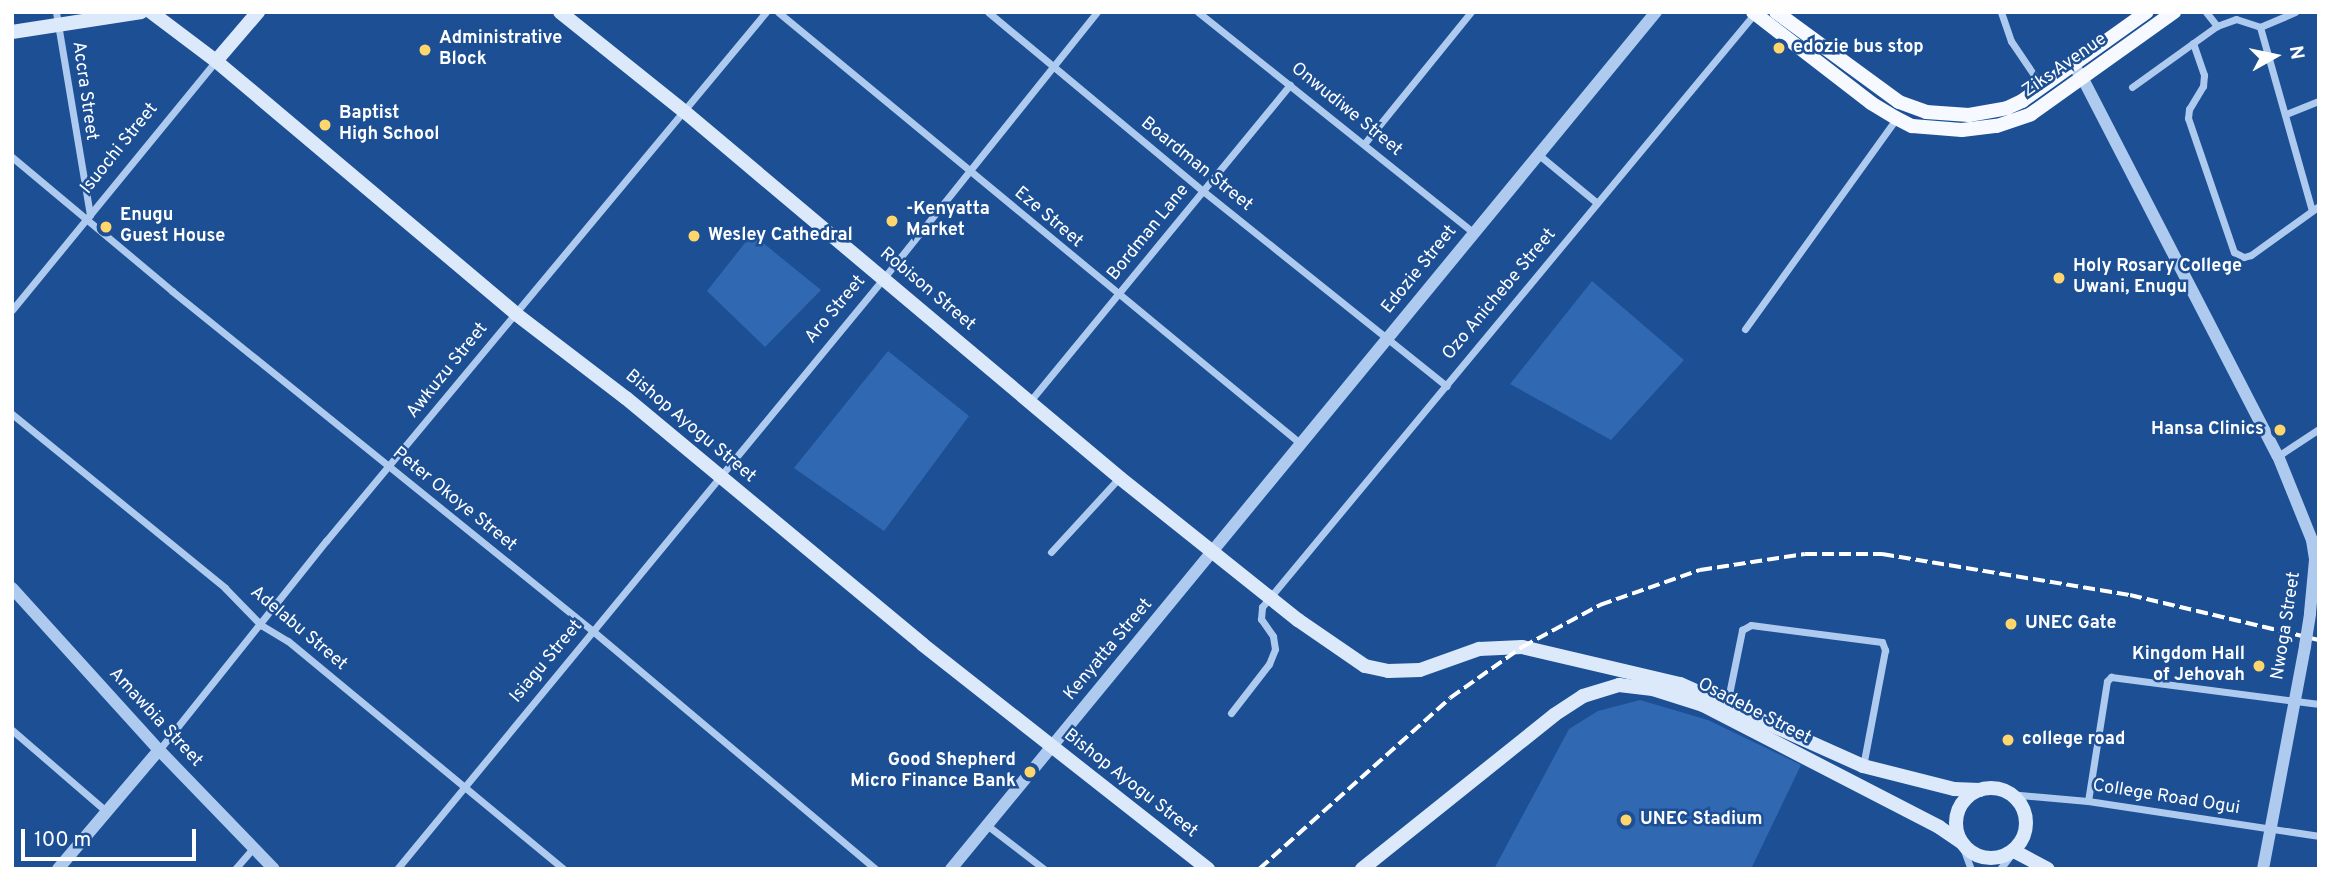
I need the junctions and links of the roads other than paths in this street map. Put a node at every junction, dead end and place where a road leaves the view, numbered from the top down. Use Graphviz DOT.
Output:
graph roads {
  1 [pos="141,12"];
  2 [pos="151,12"];
  3 [pos="258,12"];
  4 [pos="560,12"];
  5 [pos="766,12"];
  6 [pos="778,12"];
  7 [pos="988,12"];
  8 [pos="1097,12"];
  9 [pos="1198,12"];
  10 [pos="1471,12"];
  11 [pos="1656,12"];
  12 [pos="1776,12"];
  13 [pos="2001,12"];
  14 [pos="2147,12"];
  15 [pos="2174,12"];
  16 [pos="2206,12"];
  17 [pos="2295,12"];
  18 [pos="1755,13"];
  19 [pos="57,20"];
  20 [pos="2217,26"];
  21 [pos="2260,27"];
  22 [pos="12,32"];
  23 [pos="2193,43"];
  24 [pos="216,61"];
  25 [pos="1053,65"];
  26 [pos="2073,65"];
  27 [pos="2083,79"];
  28 [pos="1290,85"];
  29 [pos="2132,87"];
  30 [pos="2043,88"];
  31 [pos="2319,101"];
  32 [pos="685,111"];
  33 [pos="2286,114"];
  34 [pos="1896,118"];
  35 [pos="1364,144"];
  36 [pos="1539,155"];
  37 [pos="12,157"];
  38 [pos="967,170"];
  39 [pos="1203,191"];
  40 [pos="1597,203"];
  41 [pos="2315,208"];
  42 [pos="88,218"];
  43 [pos="1474,233"];
  44 [pos="883,278"];
  45 [pos="1118,295"];
  46 [pos="12,310"];
  47 [pos="516,314"];
  48 [pos="1745,328"];
  49 [pos="1386,340"];
  50 [pos="1446,386"];
  51 [pos="1031,400"];
  52 [pos="12,414"];
  53 [pos="2319,429"];
  54 [pos="1301,444"];
  55 [pos="2278,456"];
  56 [pos="389,467"];
  57 [pos="718,475"];
  58 [pos="1120,478"];
  59 [pos="1214,551"];
  60 [pos="1051,552"];
  61 [pos="2317,563"];
  62 [pos="12,588"];
  63 [pos="1270,597"];
  64 [pos="261,625"];
  65 [pos="594,632"];
  66 [pos="1615,666"];
  67 [pos="1610,687"];
  68 [pos="2293,699"];
  69 [pos="1727,704"];
  70 [pos="2319,704"];
  71 [pos="1231,713"];
  72 [pos="12,730"];
  73 [pos="1052,747"];
  74 [pos="159,750"];
  75 [pos="1863,766"];
  76 [pos="464,786"];
  77 [pos="1980,790"];
  78 [pos="2009,794"];
  79 [pos="2088,801"];
  80 [pos="106,811"];
  81 [pos="988,826"];
  82 [pos="2269,830"];
  83 [pos="2319,836"];
  84 [pos="1961,842"];
  85 [pos="254,847"];
  86 [pos="2014,850"];
  87 [pos="58,869"];
  88 [pos="235,869"];
  89 [pos="274,869"];
  90 [pos="397,869"];
  91 [pos="564,869"];
  92 [pos="875,869"];
  93 [pos="951,869"];
  94 [pos="1044,869"];
  95 [pos="1208,869"];
  96 [pos="1362,869"];
  97 [pos="1971,869"];
  98 [pos="2000,869"];
  99 [pos="2048,869"];
  100 [pos="2263,869"];
  1 -- 19 [label="main road"];
  2 -- 24 [label="main road, Bishop Ayogu Street"];
  3 -- 24 [label="main road, Isuochi Street"];
  4 -- 32 [label="main road, Robison Street"];
  5 -- 32 [label="street, Awkuzu Street"];
  6 -- 38 [label="street, Eze Street"];
  7 -- 25 [label="street, Boardman Street"];
  8 -- 25 [label="street, Aro Street"];
  9 -- 28 [label="street, Onwudiwe Street"];
  10 -- 35 [label="street"];
  11 -- 36 [label="street, Edozie Street"];
  12 -- 30 [label="main road, Ziks Avenue"];
  13 -- 30 [label="street"];
  14 -- 26 [label="main road, Ziks Avenue"];
  15 -- 27 [label="main road, Ziks Avenue"];
  16 -- 20 [label="street"];
  17 -- 21 [label="street"];
  18 -- 34 [label="main road, Ziks Avenue"];
  18 -- 40 [label="street, Ozo Anichebe Street"];
  19 -- 22 [label="main road"];
  19 -- 42 [label="street, Accra Street"];
  20 -- 21 [label="street"];
  20 -- 23 [label="street"];
  21 -- 33 [label="street"];
  23 -- 29 [label="street"];
  23 -- 41 [label="street"];
  24 -- 42 [label="street, Isuochi Street"];
  24 -- 47 [label="main road, Bishop Ayogu Street"];
  25 -- 38 [label="street, Aro Street"];
  25 -- 39 [label="street, Boardman Street"];
  26 -- 27 [label="street, Nwoga Street"];
  26 -- 30 [label="main road, Ziks Avenue"];
  27 -- 34 [label="main road, Ziks Avenue"];
  27 -- 55 [label="street, Nwoga Street"];
  28 -- 35 [label="street, Onwudiwe Street"];
  28 -- 39 [label="street, Bordman Lane"];
  31 -- 33 [label="street"];
  32 -- 44 [label="main road, Robison Street"];
  32 -- 47 [label="street, Awkuzu Street"];
  33 -- 41 [label="street"];
  34 -- 48 [label="street"];
  35 -- 43 [label="street, Onwudiwe Street"];
  36 -- 40 [label="street"];
  36 -- 43 [label="street, Edozie Street"];
  37 -- 42 [label="street, Peter Okoye Street"];
  38 -- 44 [label="street, Aro Street"];
  38 -- 45 [label="street, Eze Street"];
  39 -- 45 [label="street, Bordman Lane"];
  39 -- 49 [label="street, Boardman Street"];
  40 -- 50 [label="street, Ozo Anichebe Street"];
  42 -- 46 [label="street, Isuochi Street"];
  42 -- 56 [label="street, Peter Okoye Street"];
  43 -- 49 [label="street, Edozie Street"];
  44 -- 51 [label="main road, Robison Street"];
  44 -- 57 [label="street, Aro Street"];
  45 -- 51 [label="street, Bordman Lane"];
  45 -- 54 [label="street, Eze Street"];
  47 -- 56 [label="street, Awkuzu Street"];
  47 -- 57 [label="main road, Bishop Ayogu Street"];
  49 -- 50 [label="street, Boardman Street"];
  49 -- 54 [label="street, Edozie Street"];
  50 -- 63 [label="street, Ozo Anichebe Street"];
  51 -- 58 [label="main road, Robison Street"];
  52 -- 64 [label="street, Adelabu Street"];
  53 -- 55 [label="street"];
  54 -- 59 [label="street, Edozie Street"];
  55 -- 61 [label="street, Nwoga Street"];
  56 -- 64 [label="street, Awkuzu Street"];
  56 -- 65 [label="street, Peter Okoye Street"];
  57 -- 65 [label="street, Isiagu Street"];
  57 -- 73 [label="main road, Bishop Ayogu Street"];
  58 -- 59 [label="main road, Robison Street"];
  58 -- 60 [label="street"];
  59 -- 63 [label="main road, Robison Street"];
  59 -- 73 [label="street, Kenyatta Street"];
  61 -- 68 [label="street, Nwoga Street, bridge"];
  62 -- 74 [label="street, Amawbia Street"];
  63 -- 66 [label="main road, Osadebe Street"];
  63 -- 71 [label="street"];
  64 -- 74 [label="street, Awkuzu Street"];
  64 -- 76 [label="street, Adelabu Street"];
  65 -- 76 [label="street, Isiagu Street"];
  65 -- 92 [label="street, Peter Okoye Street"];
  66 -- 67 [label="main road"];
  66 -- 69 [label="main road, Osadebe Street"];
  67 -- 84 [label="main road, Osadebe Street"];
  67 -- 96 [label="main road, Osadebe Street"];
  68 -- 70 [label="street"];
  68 -- 79 [label="street"];
  68 -- 82 [label="street, Nwoga Street"];
  69 -- 75 [label="main road, Osadebe Street"];
  69 -- 75 [label="street, Osadebe Street"];
  72 -- 80 [label="street"];
  73 -- 81 [label="street, Kenyatta Street"];
  73 -- 95 [label="main road, Bishop Ayogu Street"];
  74 -- 80 [label="street"];
  74 -- 85 [label="street, Amawbia Street"];
  75 -- 77 [label="main road, Osadebe Street"];
  76 -- 90 [label="street, Isiagu Street"];
  76 -- 91 [label="street, Adelabu Street"];
  77 -- 78 [label="main road"];
  77 -- 84 [label="main road"];
  78 -- 79 [label="street, College Road Ogui"];
  78 -- 86 [label="main road"];
  79 -- 82 [label="street, College Road Ogui"];
  80 -- 87 [label="street"];
  81 -- 93 [label="street, Kenyatta Street"];
  81 -- 94 [label="street"];
  82 -- 83 [label="street, College Road Ogui"];
  82 -- 100 [label="street, Nwoga Street"];
  84 -- 86 [label="main road"];
  84 -- 97 [label="street"];
  85 -- 88 [label="street"];
  85 -- 89 [label="street, Amawbia Street"];
  86 -- 98 [label="street"];
  86 -- 99 [label="main road"];
}
